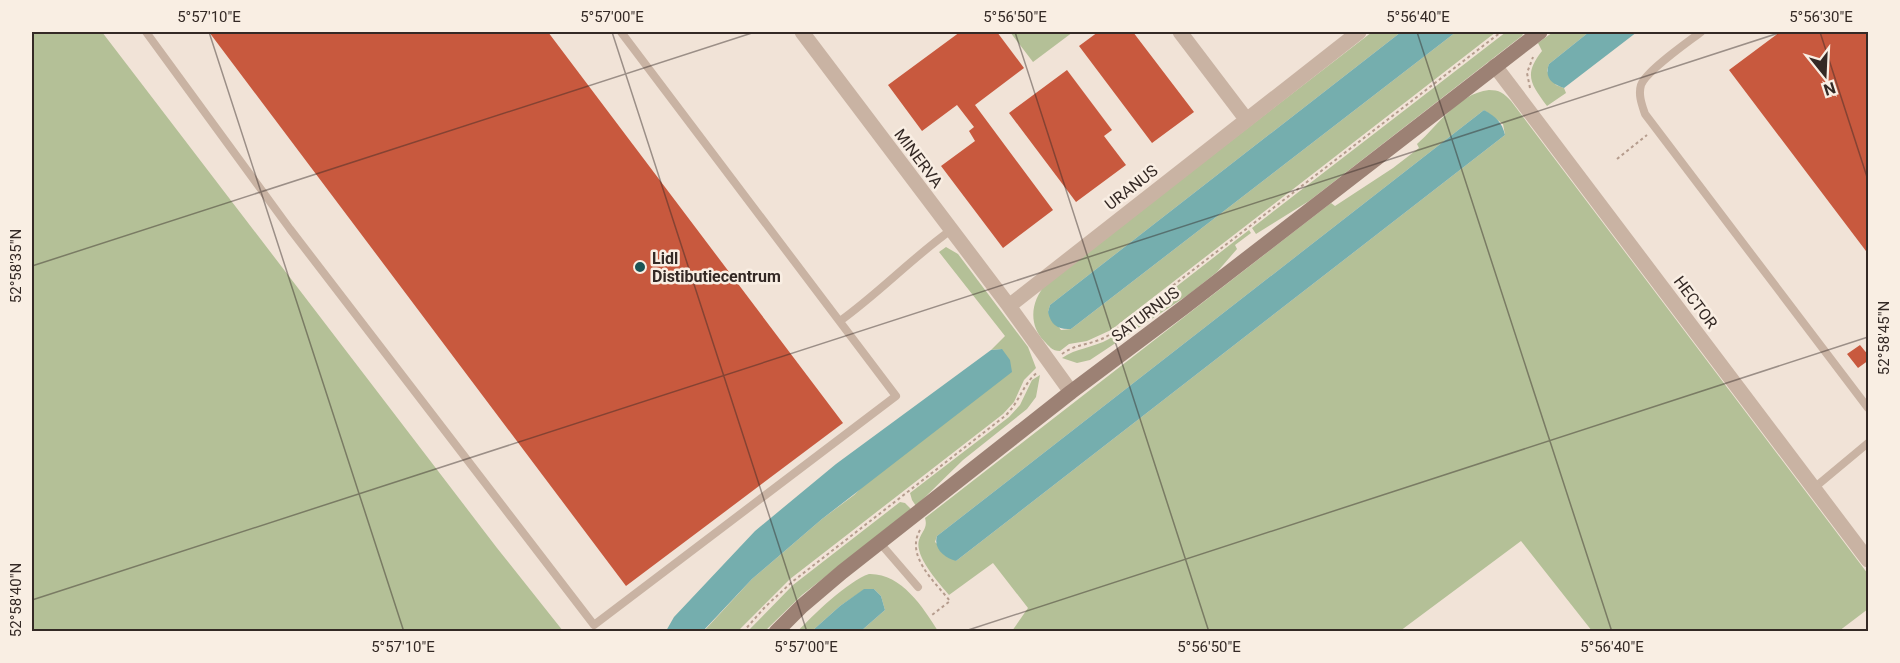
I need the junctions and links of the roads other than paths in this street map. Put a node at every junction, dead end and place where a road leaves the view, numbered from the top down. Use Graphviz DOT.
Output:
graph roads {
  1 [pos="146,32"];
  2 [pos="621,32"];
  3 [pos="802,32"];
  4 [pos="1180,32"];
  5 [pos="1359,32"];
  6 [pos="1540,32"];
  7 [pos="1701,32"];
  8 [pos="1495,66"];
  9 [pos="1246,119"];
  10 [pos="951,230"];
  11 [pos="1009,306"];
  12 [pos="840,321"];
  13 [pos="1071,392"];
  14 [pos="1869,408"];
  15 [pos="1869,443"];
  16 [pos="1814,488"];
  17 [pos="880,543"];
  18 [pos="1869,560"];
  19 [pos="918,587"];
  20 [pos="776,632"];
  1 -- 12 [label="lane"];
  2 -- 12 [label="lane"];
  3 -- 10 [label="street, MINERVA"];
  4 -- 9 [label="street"];
  5 -- 9 [label="street, URANUS"];
  6 -- 8 [label="main road, SATURNUS"];
  7 -- 14 [label="lane"];
  8 -- 13 [label="main road, SATURNUS"];
  8 -- 16 [label="street, HECTOR"];
  9 -- 11 [label="street, URANUS"];
  10 -- 11 [label="street, MINERVA"];
  10 -- 12 [label="lane"];
  11 -- 13 [label="street"];
  13 -- 17 [label="main road, SATURNUS"];
  15 -- 16 [label="lane"];
  16 -- 18 [label="street, HECTOR"];
  17 -- 19 [label="lane"];
  17 -- 20 [label="main road, SATURNUS"];
}
